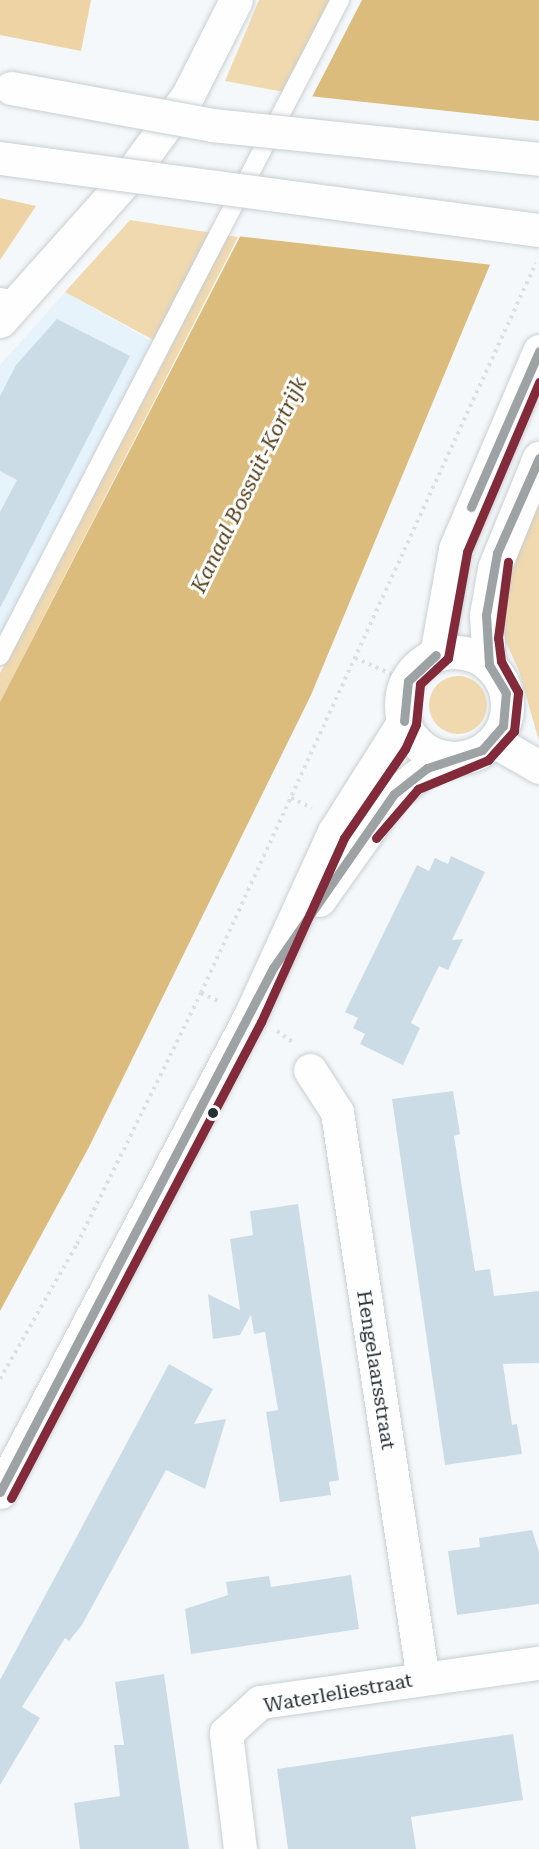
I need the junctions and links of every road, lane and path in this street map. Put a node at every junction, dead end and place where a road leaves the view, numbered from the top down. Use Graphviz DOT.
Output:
graph roads {
  1 [pos="236,0"];
  2 [pos="340,0"];
  3 [pos="6,87"];
  4 [pos="0,158"];
  5 [pos="539,159"];
  6 [pos="539,230"];
  7 [pos="539,256"];
  8 [pos="4,311"];
  9 [pos="539,351"];
  10 [pos="538,461"];
  11 [pos="436,655"];
  12 [pos="0,656"];
  13 [pos="355,658"];
  14 [pos="489,665"];
  15 [pos="408,681"];
  16 [pos="404,721"];
  17 [pos="494,741"];
  18 [pos="454,759"];
  19 [pos="539,767"];
  20 [pos="273,968"];
  21 [pos="310,1070"];
  22 [pos="0,1378"];
  23 [pos="0,1491"];
  24 [pos="539,1663"];
  25 [pos="423,1679"];
  26 [pos="240,1849"];
  1 -- 8 [label="main road"];
  2 -- 12 [label="lane"];
  3 -- 5 [label="main road, bridge"];
  4 -- 6 [label="main road, bridge"];
  7 -- 13 [label="path"];
  9 -- 11 [label="main road"];
  10 -- 14 [label="main road"];
  11 -- 14 [label="main road"];
  11 -- 15 [label="main road"];
  13 -- 15 [label="path"];
  13 -- 22 [label="path"];
  14 -- 17 [label="main road"];
  15 -- 16 [label="main road"];
  16 -- 18 [label="main road"];
  16 -- 20 [label="main road"];
  17 -- 18 [label="main road"];
  17 -- 19 [label="main road"];
  18 -- 20 [label="main road"];
  20 -- 23 [label="main road"];
  21 -- 25 [label="main road, Hengelaarsstraat"];
  24 -- 25 [label="main road, Waterleliestraat"];
  25 -- 26 [label="main road, Waterleliestraat"];
}
